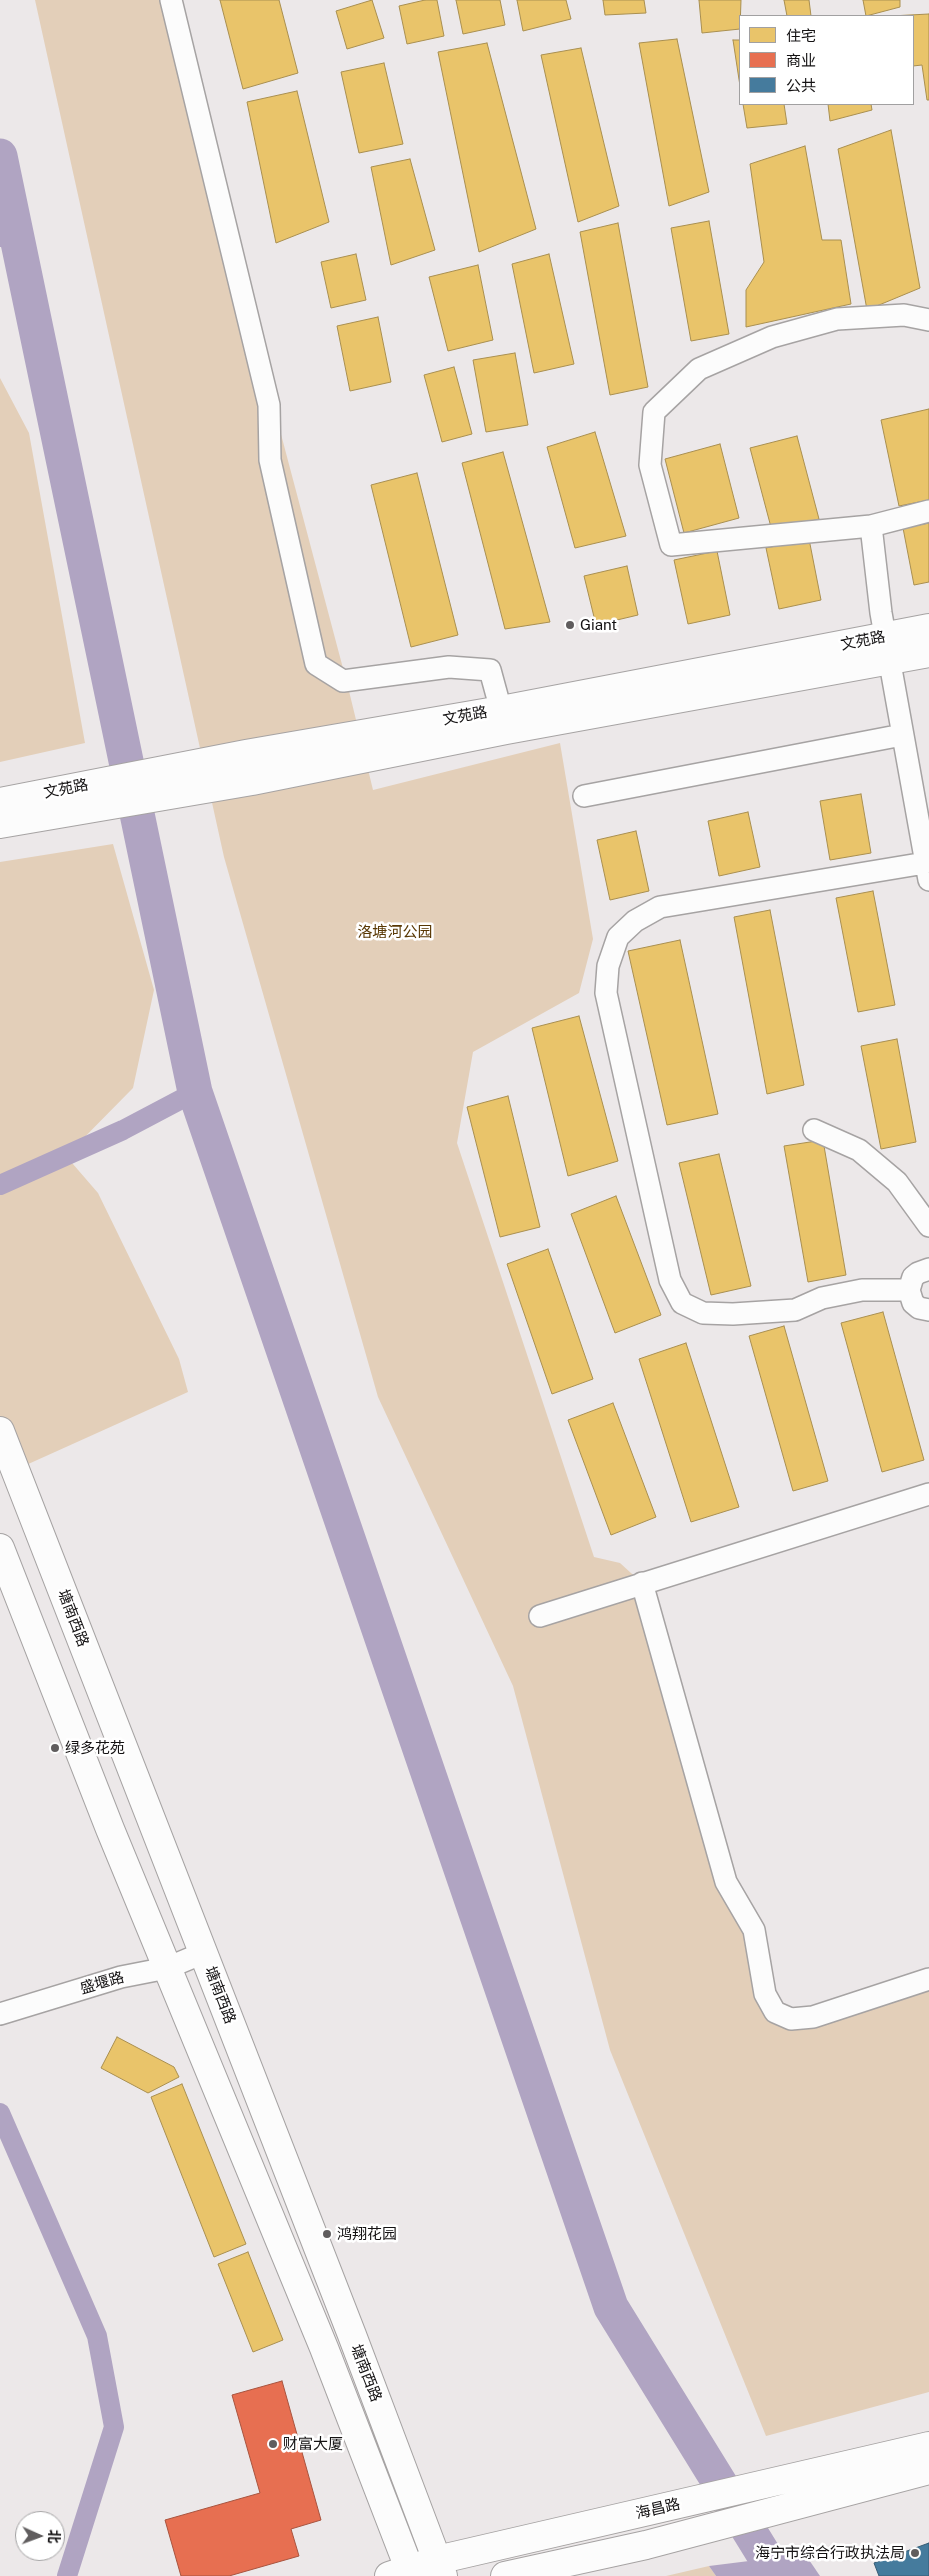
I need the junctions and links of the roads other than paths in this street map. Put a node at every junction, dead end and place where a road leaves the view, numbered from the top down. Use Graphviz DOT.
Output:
graph roads {
  1 [pos="171,0"];
  2 [pos="929,320"];
  3 [pos="929,511"];
  4 [pos="871,526"];
  5 [pos="929,628"];
  6 [pos="887,648"];
  7 [pos="929,653"];
  8 [pos="503,720"];
  9 [pos="902,735"];
  10 [pos="584,796"];
  11 [pos="0,802"];
  12 [pos="63,802"];
  13 [pos="0,824"];
  14 [pos="927,871"];
  15 [pos="814,1130"];
  16 [pos="929,1226"];
  17 [pos="929,1269"];
  18 [pos="909,1290"];
  19 [pos="928,1315"];
  20 [pos="0,1431"];
  21 [pos="929,1494"];
  22 [pos="0,1548"];
  23 [pos="642,1583"];
  24 [pos="540,1616"];
  25 [pos="203,1952"];
  26 [pos="167,1968"];
  27 [pos="929,1979"];
  28 [pos="0,2014"];
  29 [pos="929,2446"];
  30 [pos="929,2470"];
  31 [pos="440,2568"];
  32 [pos="403,2574"];
  33 [pos="505,2576"];
  1 -- 8 [label="street"];
  2 -- 4 [label="street"];
  3 -- 4 [label="street"];
  4 -- 6 [label="street"];
  5 -- 6 [label="main road, 文苑路"];
  6 -- 7 [label="main road, 文苑路"];
  6 -- 8 [label="main road, 文苑路"];
  6 -- 9 [label="street"];
  8 -- 12 [label="main road, 文苑路"];
  8 -- 12 [label="main road, 文苑路"];
  9 -- 10 [label="street"];
  9 -- 14 [label="street"];
  11 -- 12 [label="main road, 文苑路"];
  12 -- 13 [label="main road, 文苑路"];
  14 -- 18 [label="street"];
  15 -- 16 [label="street"];
  17 -- 18 [label="street"];
  18 -- 19 [label="street"];
  20 -- 25 [label="main road, 塘南西路"];
  21 -- 23 [label="street"];
  22 -- 26 [label="main road, 塘南西路"];
  23 -- 24 [label="street"];
  23 -- 27 [label="street"];
  25 -- 26 [label="street, 盛堰路"];
  25 -- 31 [label="main road, 塘南西路"];
  26 -- 28 [label="street, 盛堰路"];
  26 -- 32 [label="main road, 塘南西路"];
  29 -- 31 [label="main road, 海昌路"];
  30 -- 33 [label="main road"];
  31 -- 32 [label="main road, 海昌路"];
}
